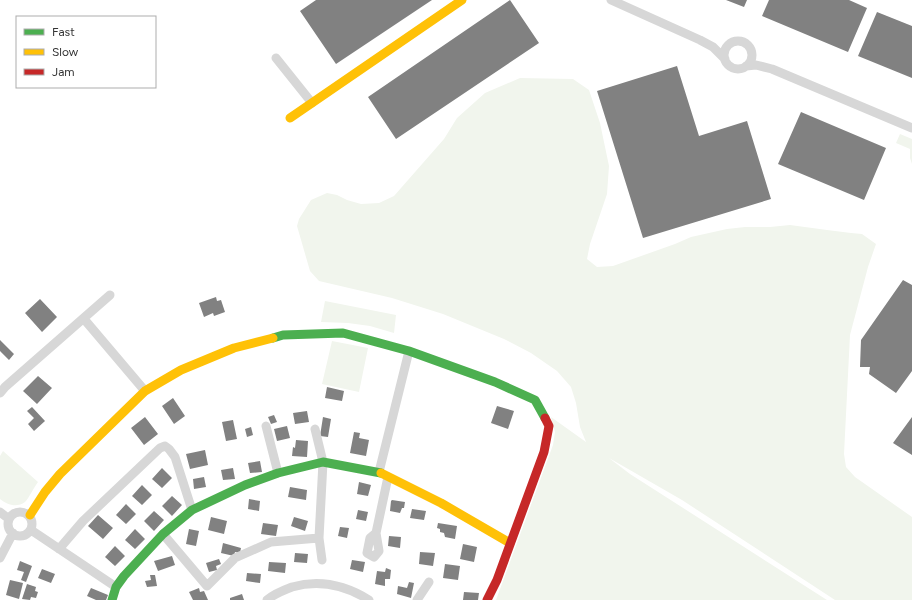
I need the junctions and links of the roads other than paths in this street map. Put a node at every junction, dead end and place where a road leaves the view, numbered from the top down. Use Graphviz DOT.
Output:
graph roads {
  1 [pos="462,0"];
  2 [pos="611,0"];
  3 [pos="691,35"];
  4 [pos="732,42"];
  5 [pos="751,51"];
  6 [pos="276,58"];
  7 [pos="725,59"];
  8 [pos="746,66"];
  9 [pos="772,69"];
  10 [pos="312,103"];
  11 [pos="290,118"];
  12 [pos="912,128"];
  13 [pos="110,295"];
  14 [pos="84,319"];
  15 [pos="409,351"];
  16 [pos="145,391"];
  17 [pos="0,393"];
  18 [pos="266,426"];
  19 [pos="315,429"];
  20 [pos="323,462"];
  21 [pos="379,472"];
  22 [pos="278,473"];
  23 [pos="388,477"];
  24 [pos="192,510"];
  25 [pos="0,512"];
  26 [pos="30,515"];
  27 [pos="9,519"];
  28 [pos="31,530"];
  29 [pos="13,533"];
  30 [pos="376,533"];
  31 [pos="163,534"];
  32 [pos="319,538"];
  33 [pos="510,543"];
  34 [pos="60,549"];
  35 [pos="0,558"];
  36 [pos="322,560"];
  37 [pos="429,582"];
  38 [pos="116,587"];
  39 [pos="112,600"];
  40 [pos="267,600"];
  41 [pos="369,600"];
  42 [pos="418,600"];
  43 [pos="487,600"];
  1 -- 10 [label="street"];
  2 -- 3 [label="street"];
  3 -- 4 [label="street"];
  3 -- 7 [label="street"];
  4 -- 5 [label="street"];
  4 -- 7 [label="street"];
  5 -- 8 [label="street"];
  5 -- 9 [label="street"];
  6 -- 10 [label="street"];
  7 -- 8 [label="street"];
  8 -- 9 [label="street"];
  9 -- 12 [label="street"];
  10 -- 11 [label="street"];
  13 -- 14 [label="street"];
  14 -- 16 [label="street"];
  14 -- 17 [label="street"];
  15 -- 16 [label="street"];
  15 -- 21 [label="street"];
  15 -- 33 [label="street"];
  16 -- 26 [label="street"];
  18 -- 22 [label="street"];
  19 -- 20 [label="street"];
  20 -- 21 [label="street"];
  20 -- 22 [label="street"];
  20 -- 32 [label="street"];
  21 -- 23 [label="street"];
  22 -- 24 [label="street"];
  23 -- 30 [label="street"];
  23 -- 33 [label="street"];
  24 -- 31 [label="street"];
  24 -- 34 [label="street"];
  25 -- 27 [label="street"];
  26 -- 27 [label="street"];
  26 -- 28 [label="street"];
  27 -- 29 [label="street"];
  28 -- 29 [label="street"];
  28 -- 34 [label="street"];
  29 -- 35 [label="street"];
  31 -- 32 [label="street"];
  31 -- 38 [label="street"];
  32 -- 36 [label="street"];
  33 -- 43 [label="street"];
  34 -- 38 [label="street"];
  37 -- 42 [label="street"];
  38 -- 39 [label="street"];
  40 -- 41 [label="street"];
}
